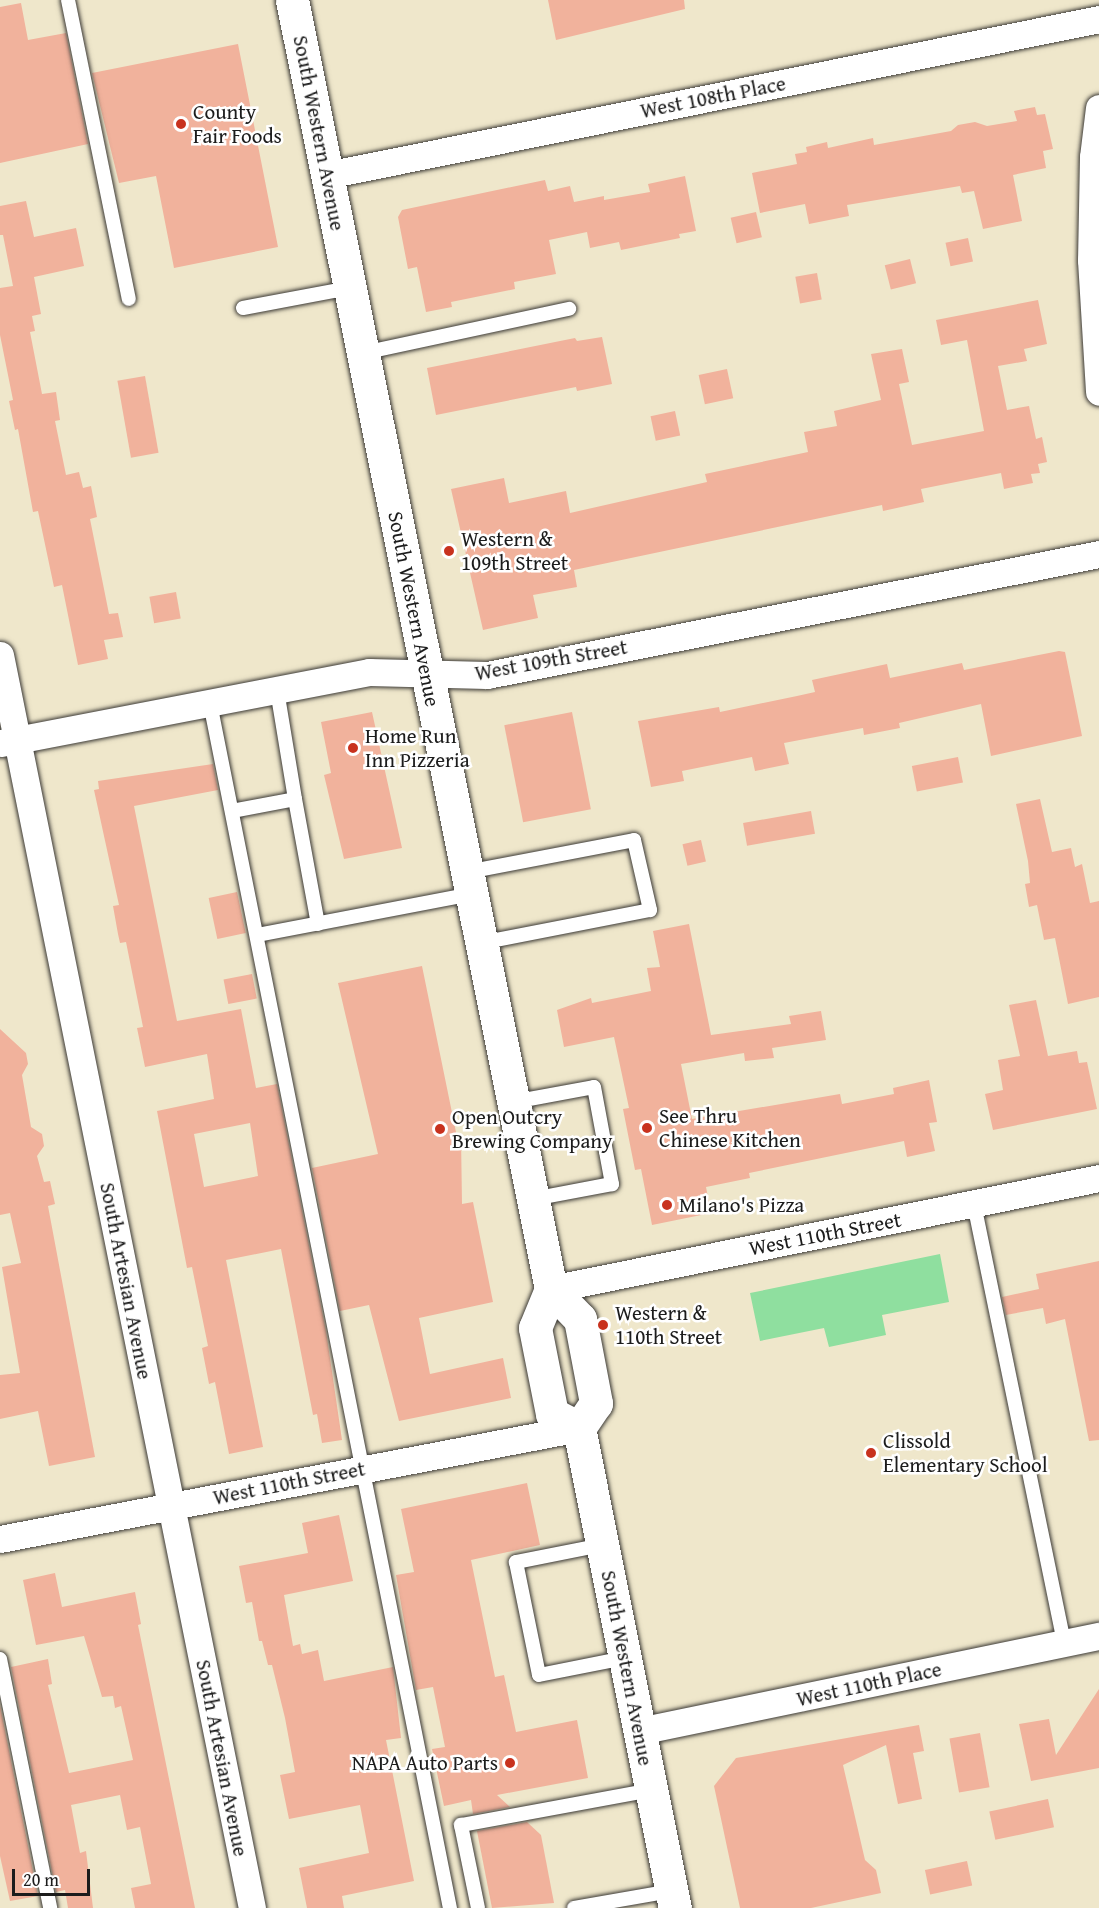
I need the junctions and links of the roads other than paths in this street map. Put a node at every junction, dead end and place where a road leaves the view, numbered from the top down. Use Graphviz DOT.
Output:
graph roads {
  1 [pos="68,0"];
  2 [pos="292,0"];
  3 [pos="1099,19"];
  4 [pos="1099,108"];
  5 [pos="327,175"];
  6 [pos="350,288"];
  7 [pos="129,299"];
  8 [pos="243,308"];
  9 [pos="569,309"];
  10 [pos="363,353"];
  11 [pos="1099,392"];
  12 [pos="1099,554"];
  13 [pos="0,655"];
  14 [pos="427,674"];
  15 [pos="277,690"];
  16 [pos="210,703"];
  17 [pos="8,742"];
  18 [pos="295,799"];
  19 [pos="232,811"];
  20 [pos="469,883"];
  21 [pos="318,924"];
  22 [pos="257,935"];
  23 [pos="481,943"];
  24 [pos="513,1102"];
  25 [pos="1099,1178"];
  26 [pos="533,1199"];
  27 [pos="974,1204"];
  28 [pos="551,1289"];
  29 [pos="579,1428"];
  30 [pos="364,1469"];
  31 [pos="171,1506"];
  32 [pos="0,1539"];
  33 [pos="602,1545"];
  34 [pos="1099,1636"];
  35 [pos="1064,1643"];
  36 [pos="624,1658"];
  37 [pos="0,1659"];
  38 [pos="639,1731"];
  39 [pos="651,1790"];
  40 [pos="673,1899"];
  41 [pos="50,1908"];
  42 [pos="252,1908"];
  43 [pos="450,1908"];
  44 [pos="478,1908"];
  45 [pos="574,1908"];
  1 -- 7 [label="lane"];
  2 -- 5 [label="main road, South Western Avenue"];
  3 -- 5 [label="street, West 108th Place"];
  4 -- 11 [label="street"];
  5 -- 6 [label="main road, South Western Avenue"];
  6 -- 8 [label="lane"];
  6 -- 10 [label="main road, South Western Avenue"];
  9 -- 10 [label="lane"];
  10 -- 14 [label="main road, South Western Avenue"];
  12 -- 14 [label="street, West 109th Street"];
  13 -- 17 [label="street, South Artesian Avenue"];
  14 -- 15 [label="street, West 109th Street"];
  14 -- 20 [label="main road, South Western Avenue"];
  15 -- 16 [label="street, West 109th Street"];
  15 -- 18 [label="lane"];
  16 -- 17 [label="street, West 109th Street"];
  16 -- 19 [label="lane"];
  17 -- 31 [label="street, South Artesian Avenue"];
  18 -- 19 [label="lane"];
  18 -- 21 [label="lane"];
  19 -- 22 [label="lane"];
  20 -- 21 [label="lane"];
  20 -- 23 [label="main road, South Western Avenue"];
  20 -- 23 [label="lane"];
  21 -- 22 [label="lane"];
  22 -- 30 [label="lane"];
  23 -- 24 [label="main road, South Western Avenue"];
  24 -- 26 [label="main road, South Western Avenue"];
  24 -- 26 [label="lane"];
  25 -- 27 [label="street, West 110th Street"];
  26 -- 28 [label="main road, South Western Avenue"];
  27 -- 28 [label="street, West 110th Street"];
  27 -- 35 [label="lane"];
  28 -- 29 [label="main road"];
  28 -- 29 [label="main road"];
  29 -- 30 [label="street, West 110th Street"];
  29 -- 33 [label="main road, South Western Avenue"];
  30 -- 31 [label="street, West 110th Street"];
  30 -- 43 [label="lane"];
  31 -- 32 [label="street, West 110th Street"];
  31 -- 42 [label="street, South Artesian Avenue"];
  33 -- 36 [label="main road, South Western Avenue"];
  33 -- 36 [label="lane"];
  34 -- 35 [label="street, West 110th Place"];
  35 -- 38 [label="street, West 110th Place"];
  36 -- 38 [label="main road, South Western Avenue"];
  37 -- 41 [label="lane"];
  38 -- 39 [label="main road, South Western Avenue"];
  39 -- 40 [label="main road, South Western Avenue"];
  39 -- 44 [label="lane"];
  40 -- 45 [label="lane"];
}
